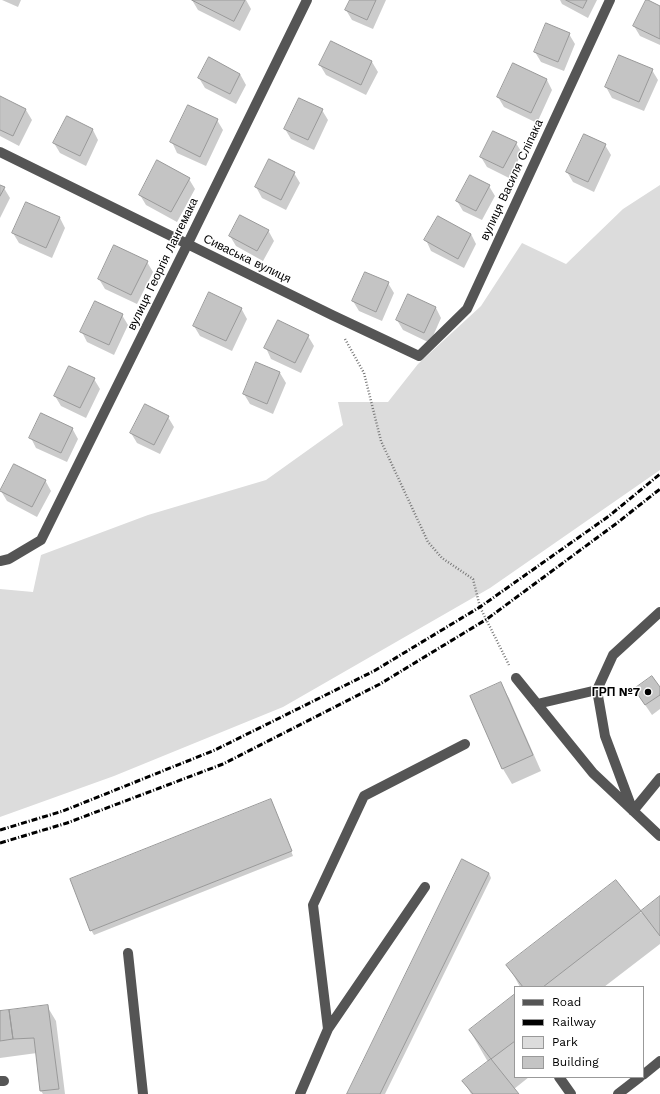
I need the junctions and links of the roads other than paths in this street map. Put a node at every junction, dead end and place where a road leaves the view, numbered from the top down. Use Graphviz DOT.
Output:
graph roads {
  1 [pos="306,0"];
  2 [pos="610,0"];
  3 [pos="0,152"];
  4 [pos="187,245"];
  5 [pos="418,356"];
  6 [pos="0,562"];
  7 [pos="660,612"];
  8 [pos="516,678"];
  9 [pos="597,690"];
  10 [pos="537,704"];
  11 [pos="465,744"];
  12 [pos="660,778"];
  13 [pos="633,811"];
  14 [pos="660,836"];
  15 [pos="425,888"];
  16 [pos="128,953"];
  17 [pos="328,1029"];
  18 [pos="660,1061"];
  19 [pos="644,1074"];
  20 [pos="560,1078"];
  21 [pos="639,1078"];
  22 [pos="142,1094"];
  23 [pos="300,1094"];
  24 [pos="571,1094"];
  25 [pos="618,1094"];
  1 -- 4 [label="street, вулиця Георгія Лангемака"];
  2 -- 5 [label="street, вулиця Василя Сліпака"];
  3 -- 4 [label="street, Сиваська вулиця"];
  4 -- 5 [label="street, Сиваська вулиця"];
  4 -- 6 [label="street, вулиця Георгія Лангемака"];
  7 -- 9 [label="street"];
  8 -- 10 [label="street"];
  9 -- 10 [label="street"];
  9 -- 13 [label="street"];
  10 -- 13 [label="street"];
  11 -- 17 [label="street"];
  12 -- 13 [label="street"];
  13 -- 14 [label="street"];
  15 -- 17 [label="street"];
  16 -- 22 [label="street"];
  17 -- 23 [label="street"];
  18 -- 19 [label="street"];
  20 -- 24 [label="street"];
  21 -- 25 [label="street"];
}
